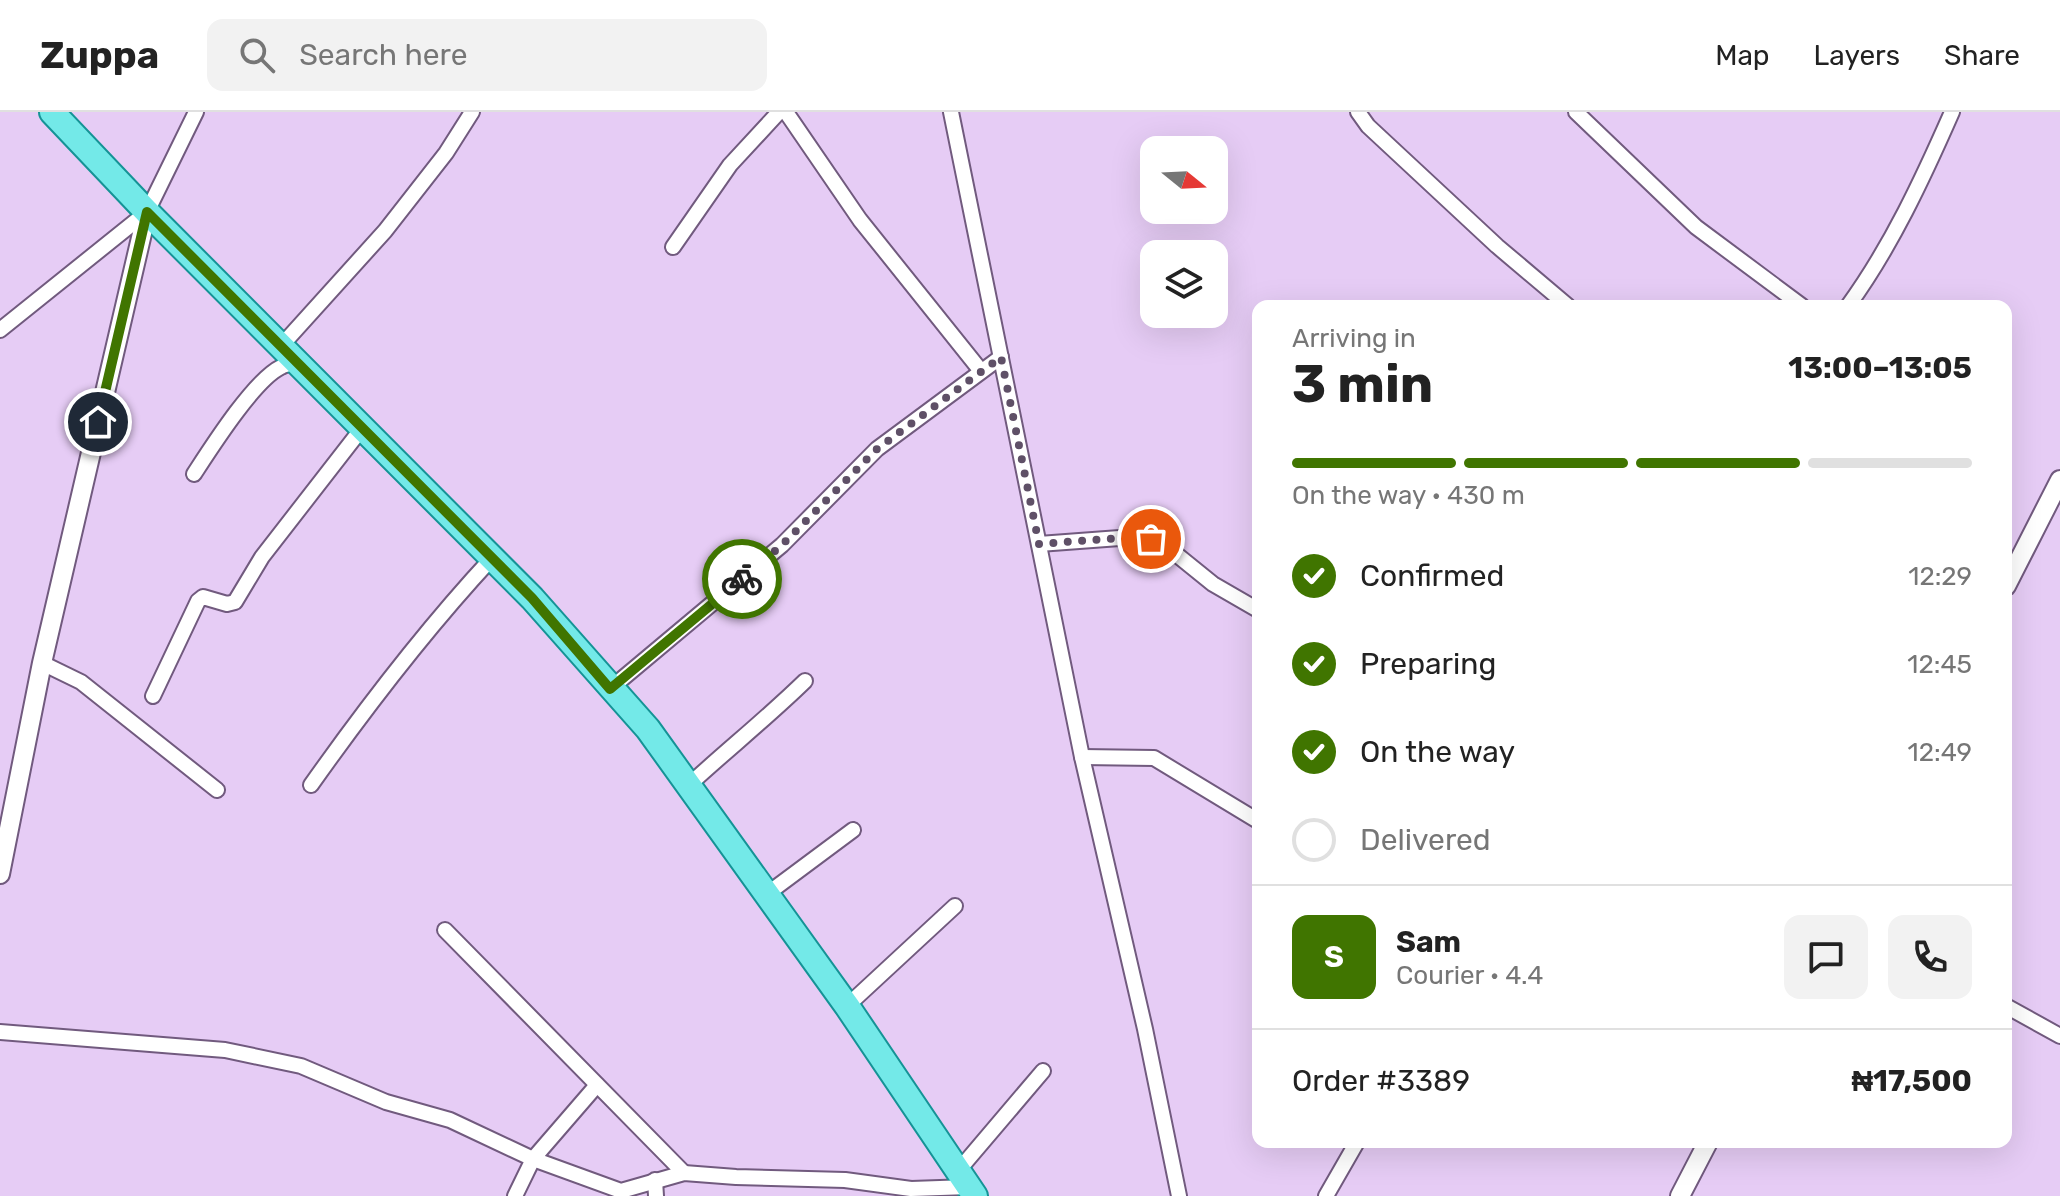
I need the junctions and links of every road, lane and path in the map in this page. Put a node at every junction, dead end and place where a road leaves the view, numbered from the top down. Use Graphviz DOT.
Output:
graph roads {
  1 [pos="52,112"];
  2 [pos="196,112"];
  3 [pos="472,112"];
  4 [pos="779,112"];
  5 [pos="786,112"];
  6 [pos="951,112"];
  7 [pos="1358,112"];
  8 [pos="1377,112"];
  9 [pos="1576,112"];
  10 [pos="1952,112"];
  11 [pos="1368,126"];
  12 [pos="147,212"];
  13 [pos="673,247"];
  14 [pos="1561,300"];
  15 [pos="1794,300"];
  16 [pos="1853,300"];
  17 [pos="0,330"];
  18 [pos="282,345"];
  19 [pos="1001,357"];
  20 [pos="299,362"];
  21 [pos="981,371"];
  22 [pos="363,427"];
  23 [pos="194,474"];
  24 [pos="2060,480"];
  25 [pos="1039,544"];
  26 [pos="492,558"];
  27 [pos="2012,574"];
  28 [pos="1252,607"];
  29 [pos="42,663"];
  30 [pos="805,681"];
  31 [pos="610,689"];
  32 [pos="153,696"];
  33 [pos="1082,757"];
  34 [pos="311,785"];
  35 [pos="689,785"];
  36 [pos="217,790"];
  37 [pos="1252,817"];
  38 [pos="853,830"];
  39 [pos="0,874"];
  40 [pos="767,894"];
  41 [pos="955,906"];
  42 [pos="445,930"];
  43 [pos="847,1006"];
  44 [pos="2012,1009"];
  45 [pos="0,1032"];
  46 [pos="2060,1036"];
  47 [pos="1043,1071"];
  48 [pos="597,1085"];
  49 [pos="1354,1148"];
  50 [pos="1705,1148"];
  51 [pos="533,1159"];
  52 [pos="684,1173"];
  53 [pos="655,1180"];
  54 [pos="967,1185"];
  55 [pos="515,1196"];
  56 [pos="656,1196"];
  57 [pos="1179,1196"];
  58 [pos="1326,1196"];
  59 [pos="1680,1196"];
  1 -- 12 [label="main road"];
  2 -- 12 [label="street"];
  3 -- 18 [label="street"];
  4 -- 13 [label="street"];
  5 -- 21 [label="street"];
  6 -- 19 [label="street"];
  7 -- 11 [label="street"];
  8 -- 11 [label="street"];
  9 -- 15 [label="street"];
  10 -- 16 [label="street"];
  11 -- 14 [label="street"];
  12 -- 17 [label="street"];
  12 -- 18 [label="main road"];
  12 -- 29 [label="street"];
  18 -- 20 [label="main road"];
  19 -- 21 [label="street"];
  19 -- 25 [label="street"];
  20 -- 22 [label="main road"];
  20 -- 23 [label="street"];
  21 -- 31 [label="street"];
  22 -- 26 [label="main road"];
  22 -- 32 [label="street"];
  24 -- 27 [label="street"];
  25 -- 28 [label="street"];
  25 -- 33 [label="street"];
  26 -- 31 [label="main road"];
  26 -- 34 [label="street"];
  29 -- 36 [label="street"];
  29 -- 39 [label="street"];
  30 -- 35 [label="street"];
  31 -- 35 [label="main road"];
  33 -- 37 [label="street"];
  33 -- 57 [label="street"];
  35 -- 40 [label="main road"];
  38 -- 40 [label="street"];
  40 -- 43 [label="main road"];
  41 -- 43 [label="street"];
  42 -- 48 [label="street"];
  43 -- 54 [label="main road"];
  44 -- 46 [label="street"];
  45 -- 51 [label="street"];
  47 -- 54 [label="street"];
  48 -- 51 [label="street"];
  48 -- 52 [label="street"];
  49 -- 58 [label="street"];
  50 -- 59 [label="street"];
  51 -- 53 [label="street"];
  51 -- 55 [label="street"];
  52 -- 53 [label="street"];
  52 -- 54 [label="street"];
  53 -- 56 [label="street"];
}
